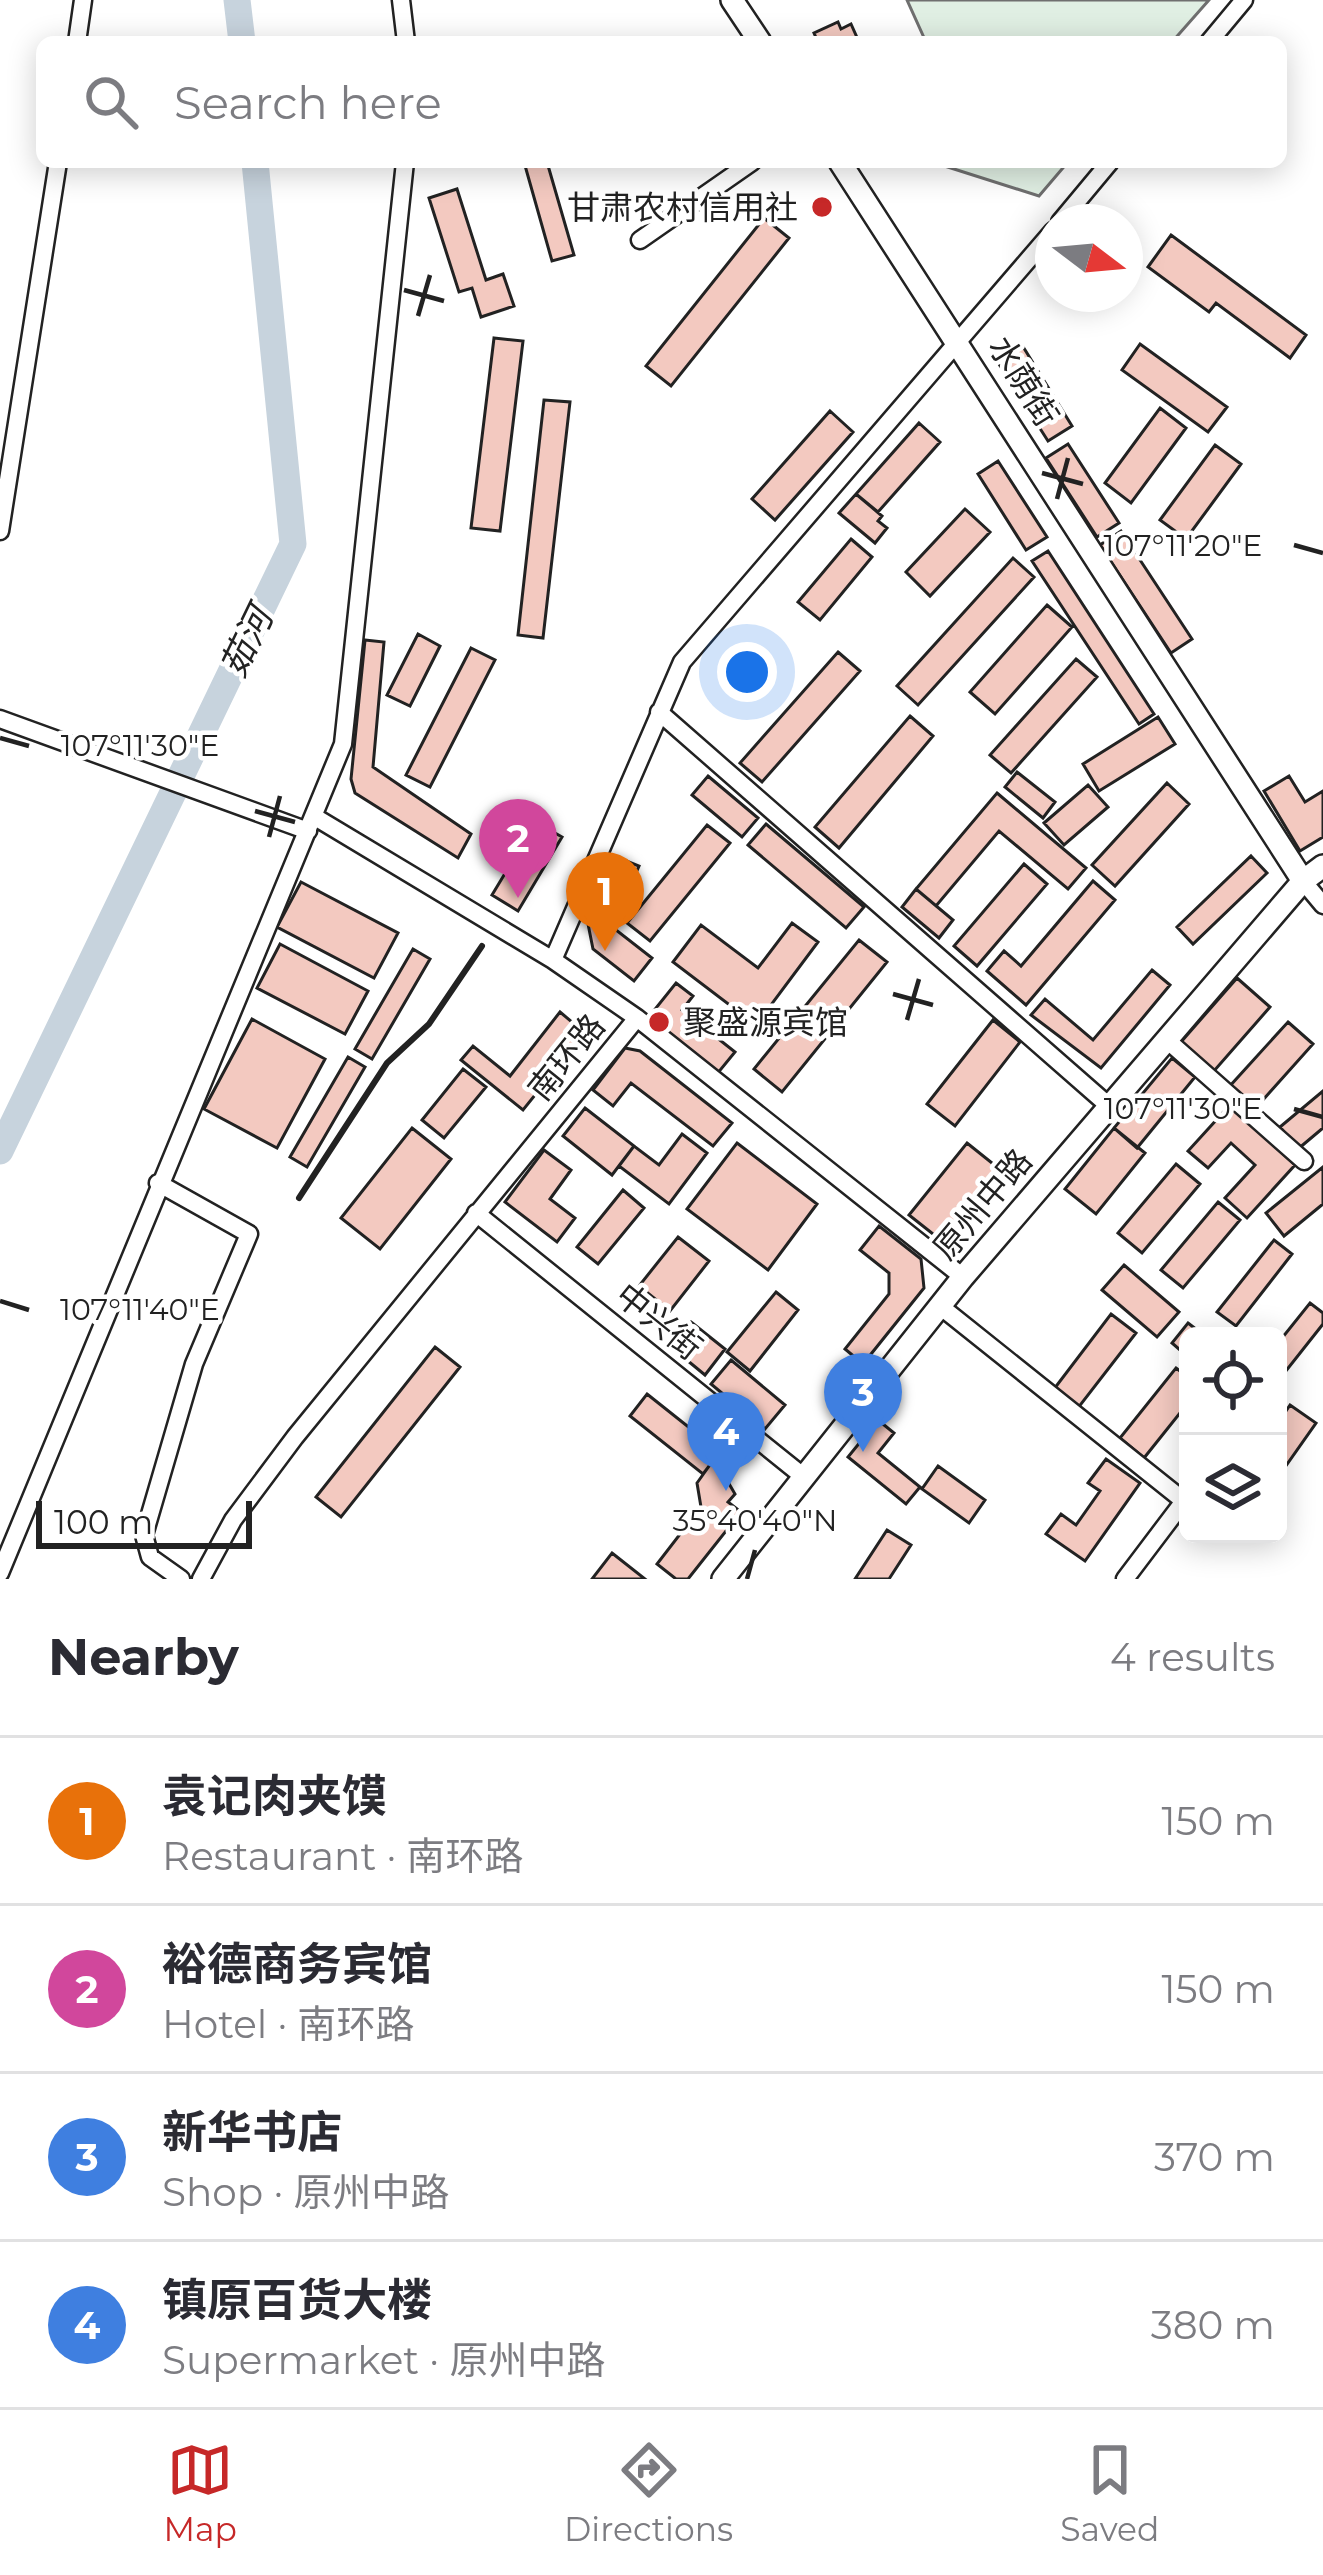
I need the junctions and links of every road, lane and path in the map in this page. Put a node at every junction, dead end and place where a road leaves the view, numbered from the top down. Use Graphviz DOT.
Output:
graph roads {
  1 [pos="83,0"];
  2 [pos="401,0"];
  3 [pos="732,0"];
  4 [pos="1244,0"];
  5 [pos="77,36"];
  6 [pos="405,36"];
  7 [pos="756,36"];
  8 [pos="1215,36"];
  9 [pos="57,168"];
  10 [pos="404,168"];
  11 [pos="743,168"];
  12 [pos="844,168"];
  13 [pos="1105,168"];
  14 [pos="1075,204"];
  15 [pos="640,240"];
  16 [pos="1035,253"];
  17 [pos="961,343"];
  18 [pos="0,531"];
  19 [pos="659,712"];
  20 [pos="0,719"];
  21 [pos="305,824"];
  22 [pos="1323,866"];
  23 [pos="1303,881"];
  24 [pos="1323,905"];
  25 [pos="553,959"];
  26 [pos="637,1018"];
  27 [pos="1166,1040"];
  28 [pos="1109,1106"];
  29 [pos="1304,1161"];
  30 [pos="158,1183"];
  31 [pos="476,1213"];
  32 [pos="963,1277"];
  33 [pos="940,1306"];
  34 [pos="804,1477"];
  35 [pos="0,1573"];
  36 [pos="181,1579"];
  37 [pos="201,1579"];
  38 [pos="723,1579"];
  39 [pos="1125,1579"];
  1 -- 5 [label="street"];
  2 -- 6 [label="street"];
  3 -- 7 [label="main road"];
  4 -- 8 [label="street"];
  9 -- 18 [label="street"];
  10 -- 21 [label="street"];
  11 -- 15 [label="street"];
  12 -- 17 [label="main road, 水荫街"];
  13 -- 14 [label="street"];
  16 -- 17 [label="street"];
  17 -- 19 [label="street"];
  17 -- 23 [label="main road, 水荫街"];
  19 -- 25 [label="street"];
  19 -- 28 [label="street"];
  20 -- 21 [label="street, 南环路"];
  21 -- 25 [label="street, 南环路"];
  21 -- 30 [label="street"];
  22 -- 23 [label="main road, 原州中路"];
  23 -- 24 [label="street"];
  23 -- 27 [label="main road, 原州中路"];
  25 -- 26 [label="street, 南环路"];
  26 -- 31 [label="street, 南环路"];
  26 -- 32 [label="street"];
  27 -- 28 [label="main road, 原州中路"];
  27 -- 29 [label="street"];
  28 -- 32 [label="main road, 原州中路"];
  30 -- 35 [label="street"];
  30 -- 36 [label="street"];
  31 -- 34 [label="street, 中兴街"];
  31 -- 37 [label="street, 南环路"];
  32 -- 33 [label="main road, 原州中路"];
  33 -- 34 [label="main road, 原州中路"];
  33 -- 39 [label="street"];
  34 -- 38 [label="main road, 原州中路"];
}
